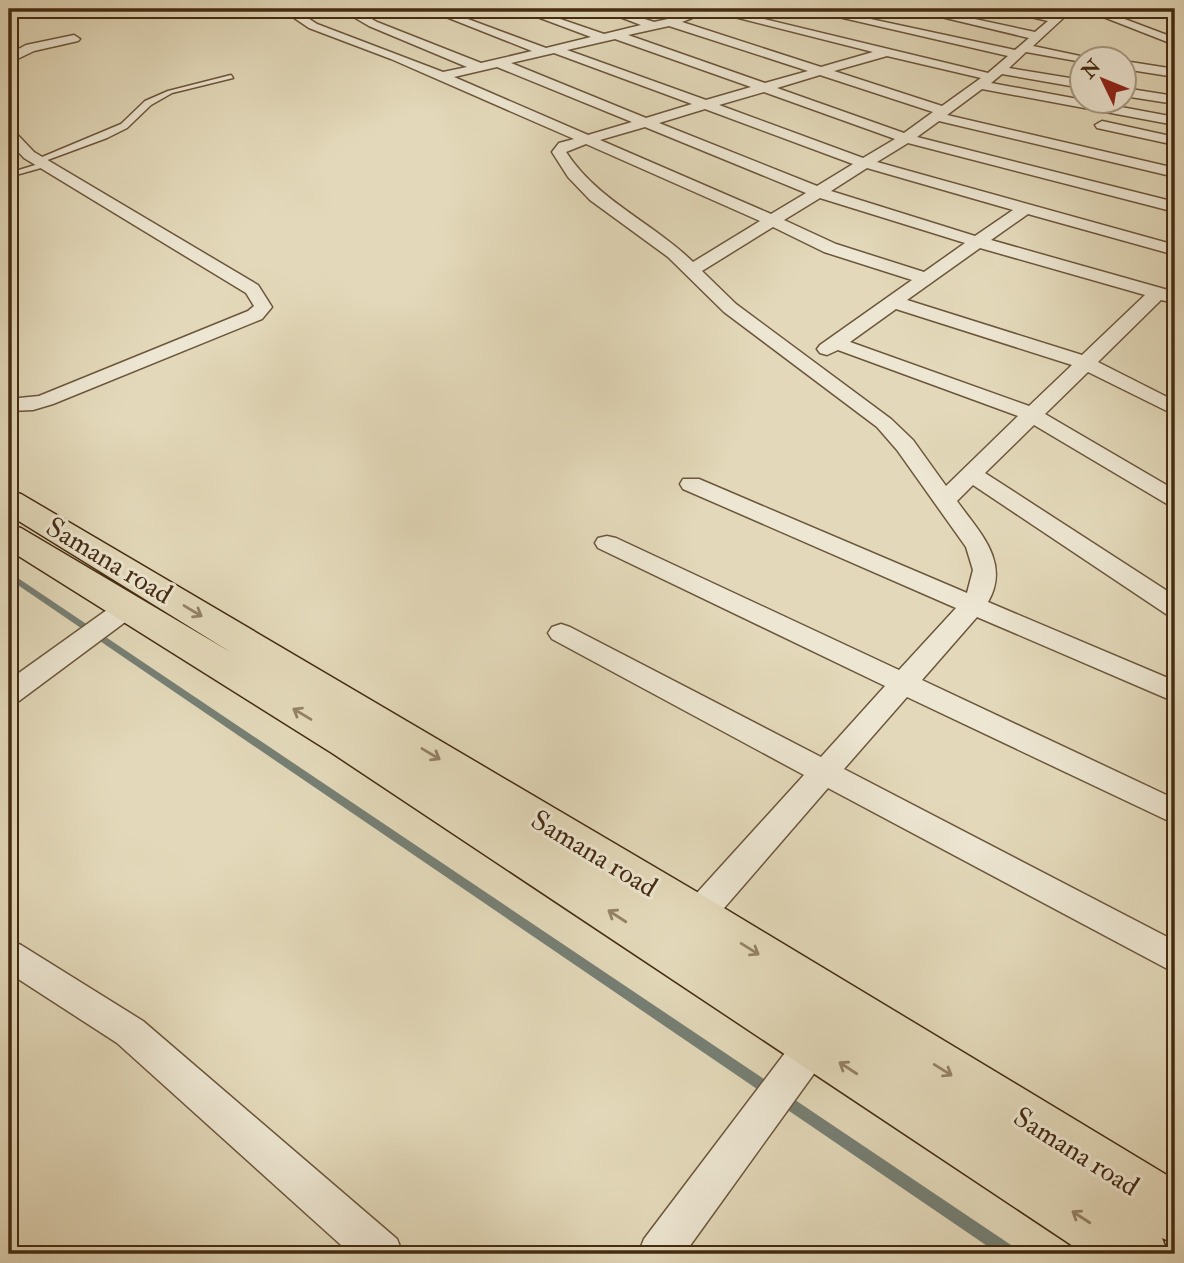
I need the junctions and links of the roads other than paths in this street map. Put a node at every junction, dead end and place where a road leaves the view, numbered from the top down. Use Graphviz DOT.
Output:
graph roads {
  1 [pos="287,9"];
  2 [pos="378,9"];
  3 [pos="431,9"];
  4 [pos="522,9"];
  5 [pos="604,9"];
  6 [pos="810,9"];
  7 [pos="861,9"];
  8 [pos="914,9"];
  9 [pos="1009,9"];
  10 [pos="1089,9"];
  11 [pos="713,10"];
  12 [pos="349,11"];
  13 [pos="1063,14"];
  14 [pos="841,16"];
  15 [pos="669,22"];
  16 [pos="373,24"];
  17 [pos="654,26"];
  18 [pos="798,30"];
  19 [pos="329,32"];
  20 [pos="610,36"];
  21 [pos="1037,36"];
  22 [pos="74,39"];
  23 [pos="1175,42"];
  24 [pos="551,51"];
  25 [pos="886,51"];
  26 [pos="1020,51"];
  27 [pos="1068,57"];
  28 [pos="9,59"];
  29 [pos="499,63"];
  30 [pos="847,63"];
  31 [pos="479,67"];
  32 [pos="1138,67"];
  33 [pos="873,71"];
  34 [pos="819,72"];
  35 [pos="1175,73"];
  36 [pos="439,76"];
  37 [pos="231,77"];
  38 [pos="990,78"];
  39 [pos="1068,84"];
  40 [pos="762,88"];
  41 [pos="1138,94"];
  42 [pos="1053,99"];
  43 [pos="1175,100"];
  44 [pos="705,105"];
  45 [pos="940,113"];
  46 [pos="1045,113"];
  47 [pos="1175,121"];
  48 [pos="644,123"];
  49 [pos="1088,123"];
  50 [pos="9,134"];
  51 [pos="906,138"];
  52 [pos="585,139"];
  53 [pos="1175,141"];
  54 [pos="42,162"];
  55 [pos="864,163"];
  56 [pos="1175,172"];
  57 [pos="9,175"];
  58 [pos="818,192"];
  59 [pos="1175,207"];
  60 [pos="1024,209"];
  61 [pos="770,219"];
  62 [pos="978,242"];
  63 [pos="1175,250"];
  64 [pos="691,270"];
  65 [pos="927,279"];
  66 [pos="1166,296"];
  67 [pos="894,302"];
  68 [pos="836,343"];
  69 [pos="1083,362"];
  70 [pos="805,364"];
  71 [pos="9,405"];
  72 [pos="1175,408"];
  73 [pos="1031,414"];
  74 [pos="970,473"];
  75 [pos="691,484"];
  76 [pos="944,499"];
  77 [pos="1175,499"];
  78 [pos="9,501"];
  79 [pos="9,535"];
  80 [pos="607,543"];
  81 [pos="973,605"];
  82 [pos="1175,608"];
  83 [pos="100,627"];
  84 [pos="561,633"];
  85 [pos="902,684"];
  86 [pos="1175,692"];
  87 [pos="9,694"];
  88 [pos="361,731"];
  89 [pos="824,773"];
  90 [pos="1175,812"];
  91 [pos="682,933"];
  92 [pos="9,955"];
  93 [pos="1175,958"];
  94 [pos="813,1045"];
  95 [pos="1175,1214"];
  96 [pos="382,1254"];
  97 [pos="659,1254"];
  98 [pos="1138,1254"];
  1 -- 19 [label="street"];
  2 -- 12 [label="street"];
  3 -- 24 [label="street"];
  4 -- 20 [label="street"];
  5 -- 17 [label="street"];
  6 -- 14 [label="street"];
  7 -- 14 [label="street"];
  8 -- 21 [label="street"];
  9 -- 13 [label="street"];
  10 -- 23 [label="street"];
  11 -- 15 [label="street"];
  11 -- 18 [label="street"];
  12 -- 16 [label="street"];
  13 -- 21 [label="street"];
  14 -- 18 [label="street"];
  14 -- 26 [label="street"];
  15 -- 17 [label="street"];
  15 -- 34 [label="street"];
  16 -- 19 [label="street"];
  16 -- 31 [label="street"];
  17 -- 20 [label="street"];
  18 -- 25 [label="street"];
  19 -- 36 [label="street"];
  20 -- 24 [label="street"];
  20 -- 40 [label="street"];
  21 -- 26 [label="street"];
  22 -- 28 [label="street"];
  24 -- 29 [label="street"];
  24 -- 44 [label="street"];
  25 -- 30 [label="street"];
  25 -- 38 [label="street"];
  26 -- 27 [label="street"];
  26 -- 38 [label="street"];
  29 -- 31 [label="street"];
  29 -- 48 [label="street"];
  30 -- 33 [label="street"];
  30 -- 34 [label="street"];
  31 -- 36 [label="street"];
  32 -- 35 [label="street"];
  34 -- 40 [label="street"];
  34 -- 45 [label="street"];
  36 -- 52 [label="street"];
  37 -- 54 [label="lane"];
  38 -- 39 [label="street"];
  38 -- 42 [label="street"];
  38 -- 45 [label="street"];
  40 -- 44 [label="street"];
  40 -- 51 [label="street"];
  41 -- 43 [label="street"];
  42 -- 46 [label="street"];
  42 -- 47 [label="street"];
  44 -- 48 [label="street"];
  44 -- 55 [label="street"];
  45 -- 51 [label="street"];
  45 -- 56 [label="street"];
  48 -- 52 [label="street"];
  48 -- 58 [label="street"];
  49 -- 53 [label="street"];
  50 -- 54 [label="street"];
  51 -- 55 [label="street"];
  51 -- 59 [label="street"];
  52 -- 61 [label="street"];
  52 -- 64 [label="street"];
  54 -- 57 [label="lane"];
  54 -- 71 [label="street"];
  55 -- 58 [label="street"];
  55 -- 60 [label="street"];
  58 -- 61 [label="street"];
  58 -- 62 [label="street"];
  60 -- 62 [label="street"];
  60 -- 63 [label="street"];
  61 -- 64 [label="street"];
  61 -- 65 [label="street"];
  62 -- 65 [label="street"];
  62 -- 66 [label="street"];
  64 -- 70 [label="street"];
  65 -- 67 [label="street"];
  66 -- 69 [label="street"];
  67 -- 68 [label="street"];
  67 -- 69 [label="street"];
  68 -- 70 [label="street"];
  68 -- 73 [label="street"];
  69 -- 72 [label="street"];
  69 -- 73 [label="street"];
  70 -- 76 [label="street"];
  73 -- 74 [label="street"];
  73 -- 77 [label="street"];
  74 -- 76 [label="street"];
  74 -- 82 [label="street"];
  75 -- 81 [label="street"];
  76 -- 81 [label="street"];
  78 -- 88 [label="main road, Samana road, one-way"];
  79 -- 83 [label="main road, Samana road"];
  80 -- 85 [label="street"];
  81 -- 85 [label="street"];
  81 -- 86 [label="street"];
  83 -- 87 [label="street"];
  88 -- 83 [label="main road, Samana road, one-way"];
  84 -- 89 [label="street"];
  85 -- 89 [label="street"];
  85 -- 90 [label="street"];
  88 -- 91 [label="main road, Samana road"];
  89 -- 91 [label="street"];
  89 -- 93 [label="street"];
  91 -- 94 [label="main road, Samana road"];
  91 -- 95 [label="main road, Samana road, one-way"];
  92 -- 96 [label="street"];
  94 -- 97 [label="street"];
  98 -- 94 [label="main road, Samana road, one-way"];
}
